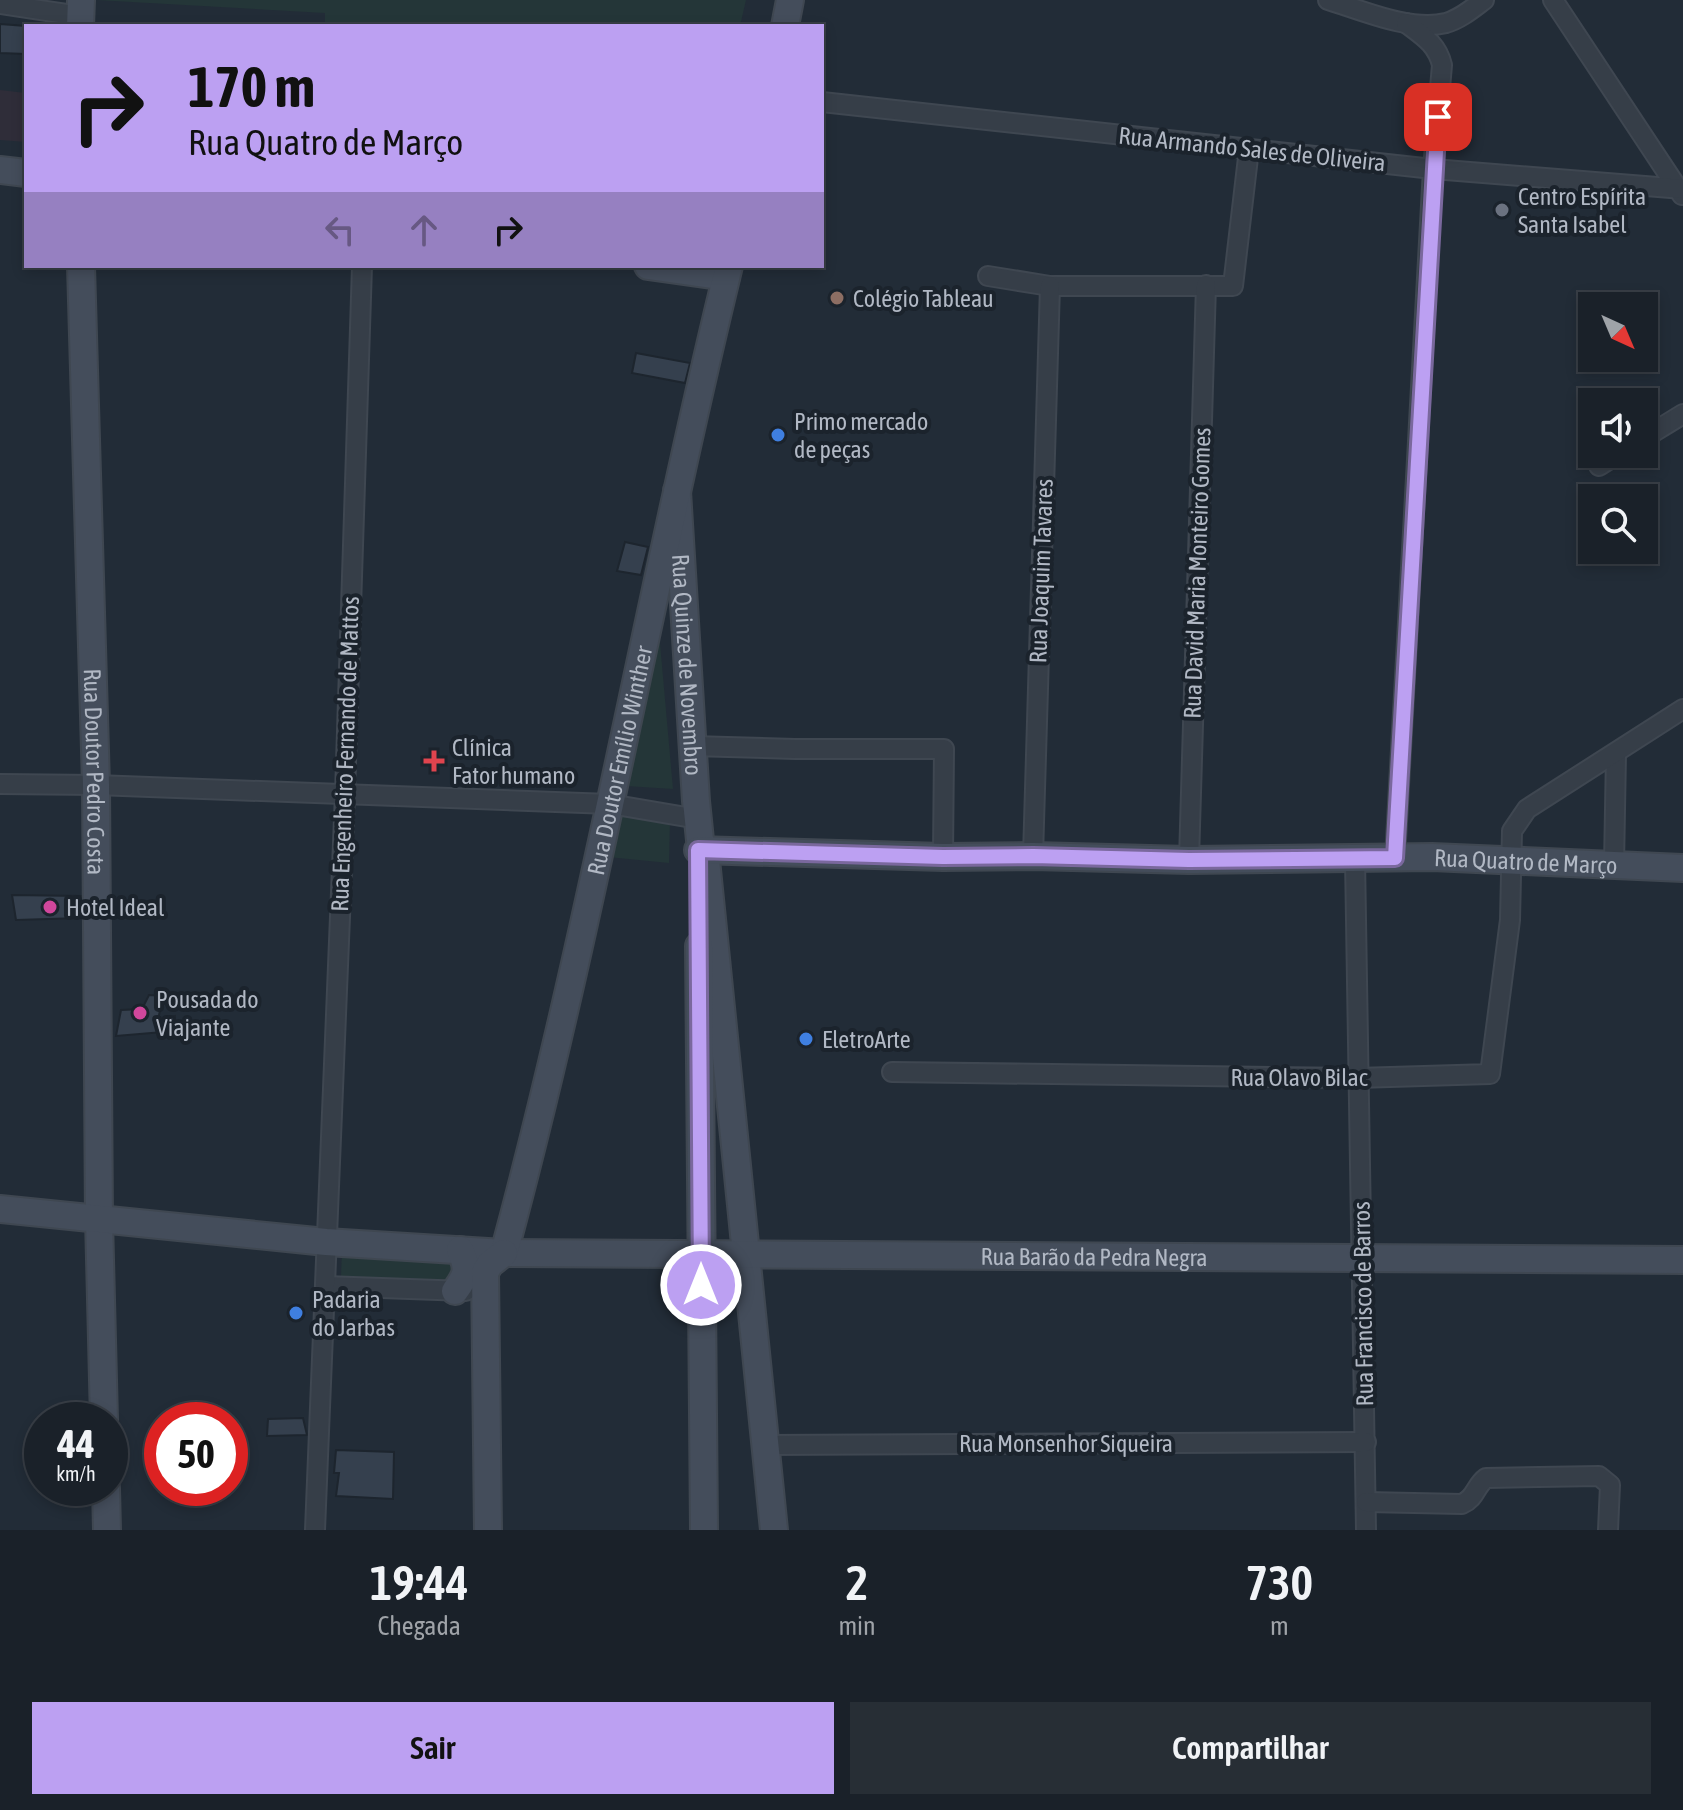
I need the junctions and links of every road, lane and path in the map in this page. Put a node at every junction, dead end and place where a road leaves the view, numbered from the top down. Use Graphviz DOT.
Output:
graph roads {
  1 [pos="790,0"];
  2 [pos="1328,0"];
  3 [pos="1484,0"];
  4 [pos="1553,0"];
  5 [pos="0,4"];
  6 [pos="80,14"];
  7 [pos="1406,23"];
  8 [pos="785,24"];
  9 [pos="824,102"];
  10 [pos="1249,149"];
  11 [pos="1433,169"];
  12 [pos="0,170"];
  13 [pos="24,173"];
  14 [pos="1682,189"];
  15 [pos="81,268"];
  16 [pos="362,268"];
  17 [pos="675,268"];
  18 [pos="728,272"];
  19 [pos="988,276"];
  20 [pos="1206,285"];
  21 [pos="1050,286"];
  22 [pos="1683,414"];
  23 [pos="1658,429"];
  24 [pos="677,491"];
  25 [pos="1683,709"];
  26 [pos="692,746"];
  27 [pos="1616,754"];
  28 [pos="0,784"];
  29 [pos="96,785"];
  30 [pos="345,794"];
  31 [pos="610,804"];
  32 [pos="700,840"];
  33 [pos="1033,856"];
  34 [pos="943,857"];
  35 [pos="1395,858"];
  36 [pos="1355,859"];
  37 [pos="1510,859"];
  38 [pos="1189,860"];
  39 [pos="1614,865"];
  40 [pos="1683,868"];
  41 [pos="892,1072"];
  42 [pos="1357,1078"];
  43 [pos="0,1209"];
  44 [pos="99,1219"];
  45 [pos="703,1222"];
  46 [pos="741,1223"];
  47 [pos="326,1242"];
  48 [pos="460,1250"];
  49 [pos="504,1253"];
  50 [pos="701,1254"];
  51 [pos="744,1256"];
  52 [pos="1362,1259"];
  53 [pos="1683,1260"];
  54 [pos="325,1286"];
  55 [pos="455,1291"];
  56 [pos="485,1293"];
  57 [pos="104,1402"];
  58 [pos="1366,1442"];
  59 [pos="766,1445"];
  60 [pos="1366,1502"];
  61 [pos="106,1506"];
  62 [pos="107,1530"];
  63 [pos="315,1530"];
  64 [pos="488,1530"];
  65 [pos="704,1530"];
  66 [pos="774,1530"];
  67 [pos="1366,1530"];
  68 [pos="1608,1530"];
  1 -- 8 [label="main road"];
  2 -- 7 [label="street"];
  3 -- 7 [label="street"];
  4 -- 14 [label="street"];
  5 -- 6 [label="street"];
  7 -- 11 [label="street"];
  9 -- 10 [label="street, Rua Armando Sales de Oliveira"];
  10 -- 11 [label="street, Rua Armando Sales de Oliveira"];
  10 -- 20 [label="street"];
  11 -- 14 [label="street, Rua Armando Sales de Oliveira"];
  11 -- 35 [label="street"];
  12 -- 13 [label="main road"];
  15 -- 29 [label="main road, Rua Doutor Pedro Costa"];
  16 -- 30 [label="street, Rua Engenheiro Fernando de Mattos"];
  17 -- 18 [label="main road"];
  18 -- 24 [label="main road, Rua Doutor Emílio Winther"];
  19 -- 21 [label="street"];
  20 -- 21 [label="street"];
  20 -- 38 [label="street, Rua David Maria Monteiro Gomes"];
  21 -- 33 [label="street, Rua Joaquim Tavares"];
  22 -- 23 [label="street"];
  24 -- 26 [label="main road, Rua Quinze de Novembro"];
  24 -- 31 [label="main road, Rua Doutor Emílio Winther"];
  25 -- 27 [label="street"];
  26 -- 32 [label="main road, Rua Quinze de Novembro"];
  26 -- 34 [label="street"];
  27 -- 37 [label="street"];
  27 -- 39 [label="street"];
  28 -- 29 [label="street, Rua Quatro de Março"];
  29 -- 30 [label="street, Rua Quatro de Março"];
  29 -- 44 [label="main road, Rua Doutor Pedro Costa"];
  30 -- 31 [label="street, Rua Quatro de Março"];
  30 -- 47 [label="street, Rua Engenheiro Fernando de Mattos"];
  31 -- 32 [label="street, Rua Quatro de Março"];
  31 -- 49 [label="main road, Rua Doutor Emílio Winther"];
  32 -- 34 [label="main road, Rua Quatro de Março"];
  32 -- 45 [label="main road"];
  32 -- 46 [label="main road, Rua Quinze de Novembro"];
  33 -- 34 [label="main road, Rua Quatro de Março"];
  33 -- 38 [label="main road, Rua Quatro de Março"];
  35 -- 36 [label="main road, Rua Quatro de Março"];
  35 -- 37 [label="main road, Rua Quatro de Março"];
  36 -- 38 [label="main road, Rua Quatro de Março"];
  36 -- 42 [label="street, Rua Francisco de Barros"];
  37 -- 39 [label="main road, Rua Quatro de Março"];
  37 -- 42 [label="street, Rua Olavo Bilac"];
  39 -- 40 [label="main road, Rua Quatro de Março"];
  41 -- 42 [label="street, Rua Olavo Bilac"];
  42 -- 52 [label="street, Rua Francisco de Barros"];
  43 -- 44 [label="main road, Rua Barão da Pedra Negra"];
  44 -- 47 [label="main road, Rua Barão da Pedra Negra"];
  44 -- 57 [label="main road, Rua Doutor Pedro Costa"];
  45 -- 46 [label="main road"];
  45 -- 50 [label="main road"];
  46 -- 51 [label="main road, Rua Quinze de Novembro"];
  47 -- 48 [label="main road, Rua Barão da Pedra Negra"];
  47 -- 54 [label="street, Rua Engenheiro Fernando de Mattos"];
  48 -- 49 [label="main road, Rua Barão da Pedra Negra"];
  48 -- 55 [label="main road"];
  49 -- 50 [label="main road, Rua Barão da Pedra Negra"];
  49 -- 56 [label="main road, Rua Doutor Emílio Winther"];
  50 -- 51 [label="main road, Rua Barão da Pedra Negra"];
  50 -- 65 [label="main road"];
  51 -- 52 [label="main road, Rua Barão da Pedra Negra"];
  51 -- 59 [label="main road, Rua Quinze de Novembro"];
  52 -- 53 [label="main road, Rua Barão da Pedra Negra"];
  52 -- 58 [label="street, Rua Francisco de Barros"];
  54 -- 55 [label="street"];
  54 -- 63 [label="street, Rua Engenheiro Fernando de Mattos"];
  55 -- 56 [label="street"];
  56 -- 64 [label="main road"];
  58 -- 59 [label="street, Rua Monsenhor Siqueira"];
  58 -- 60 [label="street, Rua Francisco de Barros"];
  59 -- 66 [label="main road, Rua Quinze de Novembro"];
  60 -- 67 [label="street, Rua Francisco de Barros"];
  60 -- 68 [label="street"];
  61 -- 62 [label="main road"];
}
